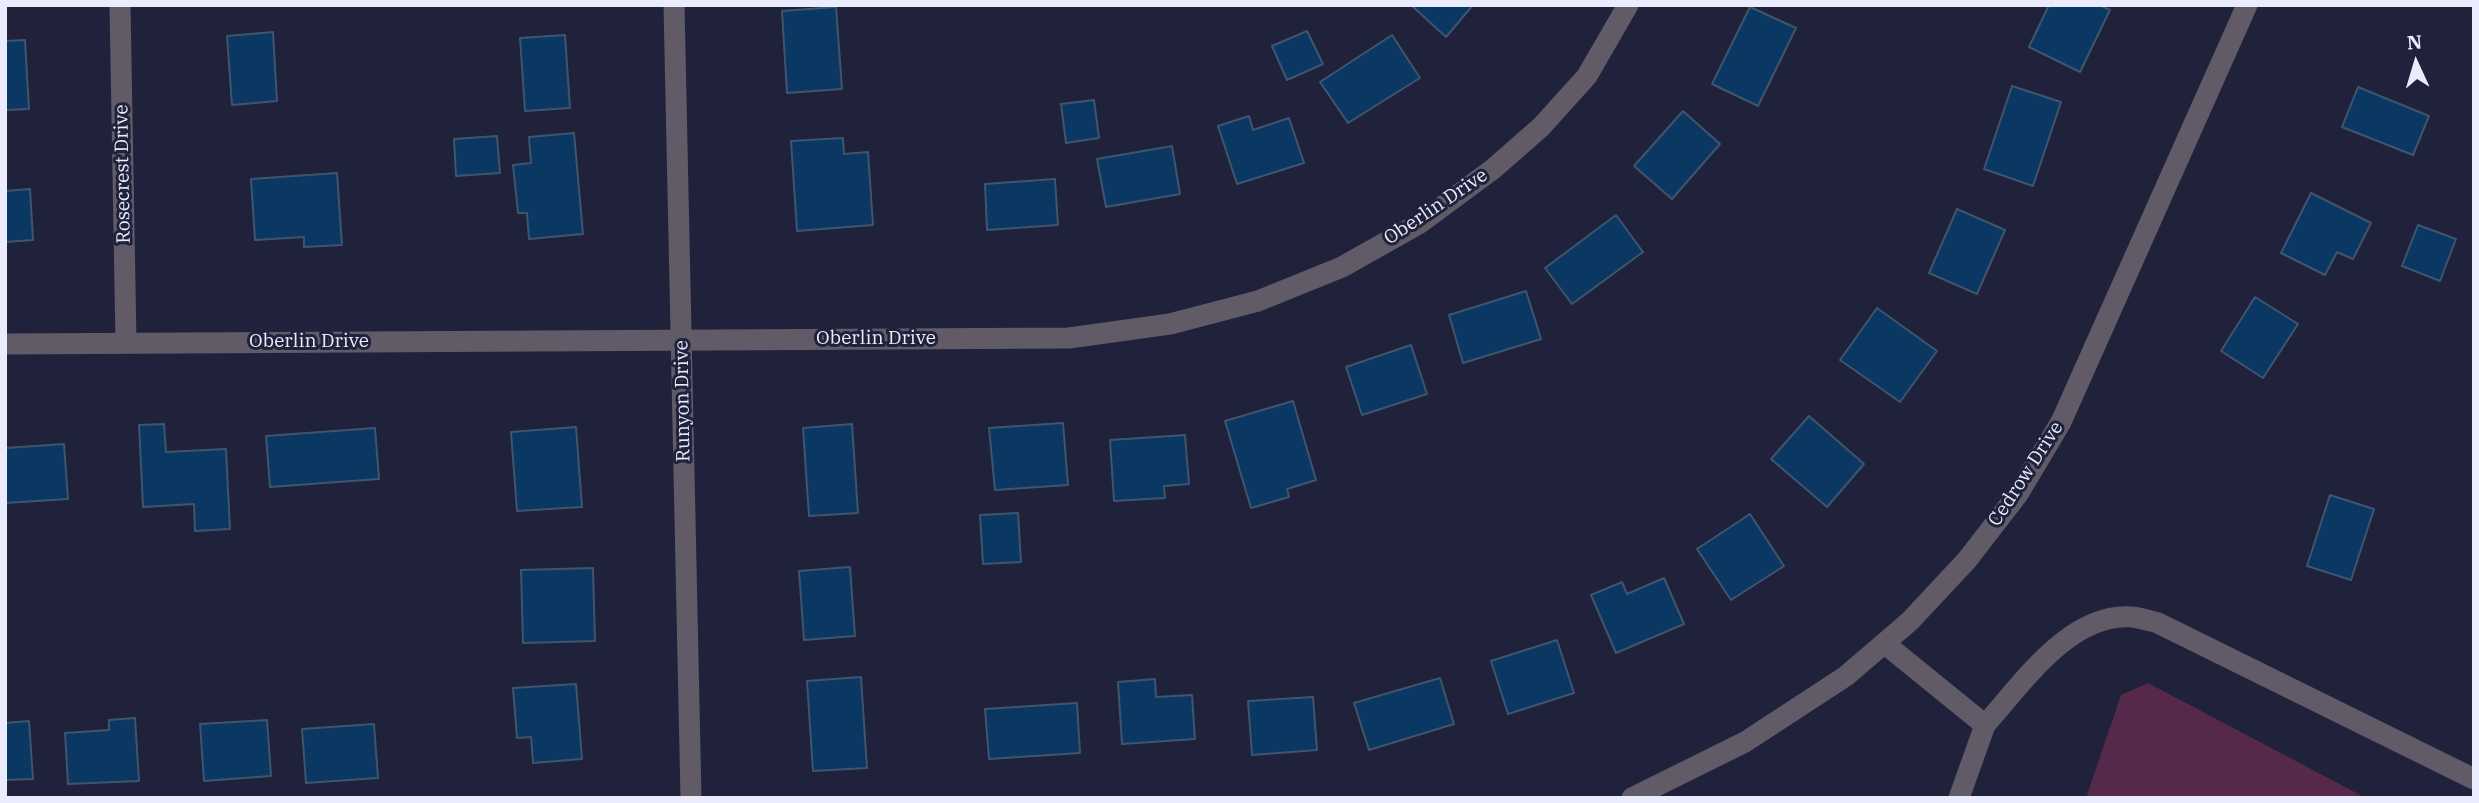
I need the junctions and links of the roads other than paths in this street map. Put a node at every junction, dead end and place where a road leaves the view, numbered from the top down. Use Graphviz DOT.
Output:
graph roads {
  1 [pos="120,5"];
  2 [pos="674,5"];
  3 [pos="1628,5"];
  4 [pos="2247,5"];
  5 [pos="681,340"];
  6 [pos="126,343"];
  7 [pos="5,344"];
  8 [pos="1884,643"];
  9 [pos="1985,725"];
  10 [pos="2474,779"];
  11 [pos="691,798"];
  12 [pos="1632,798"];
  13 [pos="1959,798"];
  1 -- 6 [label="street, Rosecrest Drive"];
  2 -- 5 [label="street, Runyon Drive"];
  3 -- 5 [label="street, Oberlin Drive"];
  4 -- 8 [label="street, Cedrow Drive"];
  5 -- 6 [label="street, Oberlin Drive"];
  5 -- 11 [label="street, Runyon Drive"];
  6 -- 7 [label="street, Oberlin Drive"];
  8 -- 9 [label="street"];
  8 -- 12 [label="street, Cedrow Drive"];
  9 -- 10 [label="street"];
  9 -- 13 [label="street"];
}
